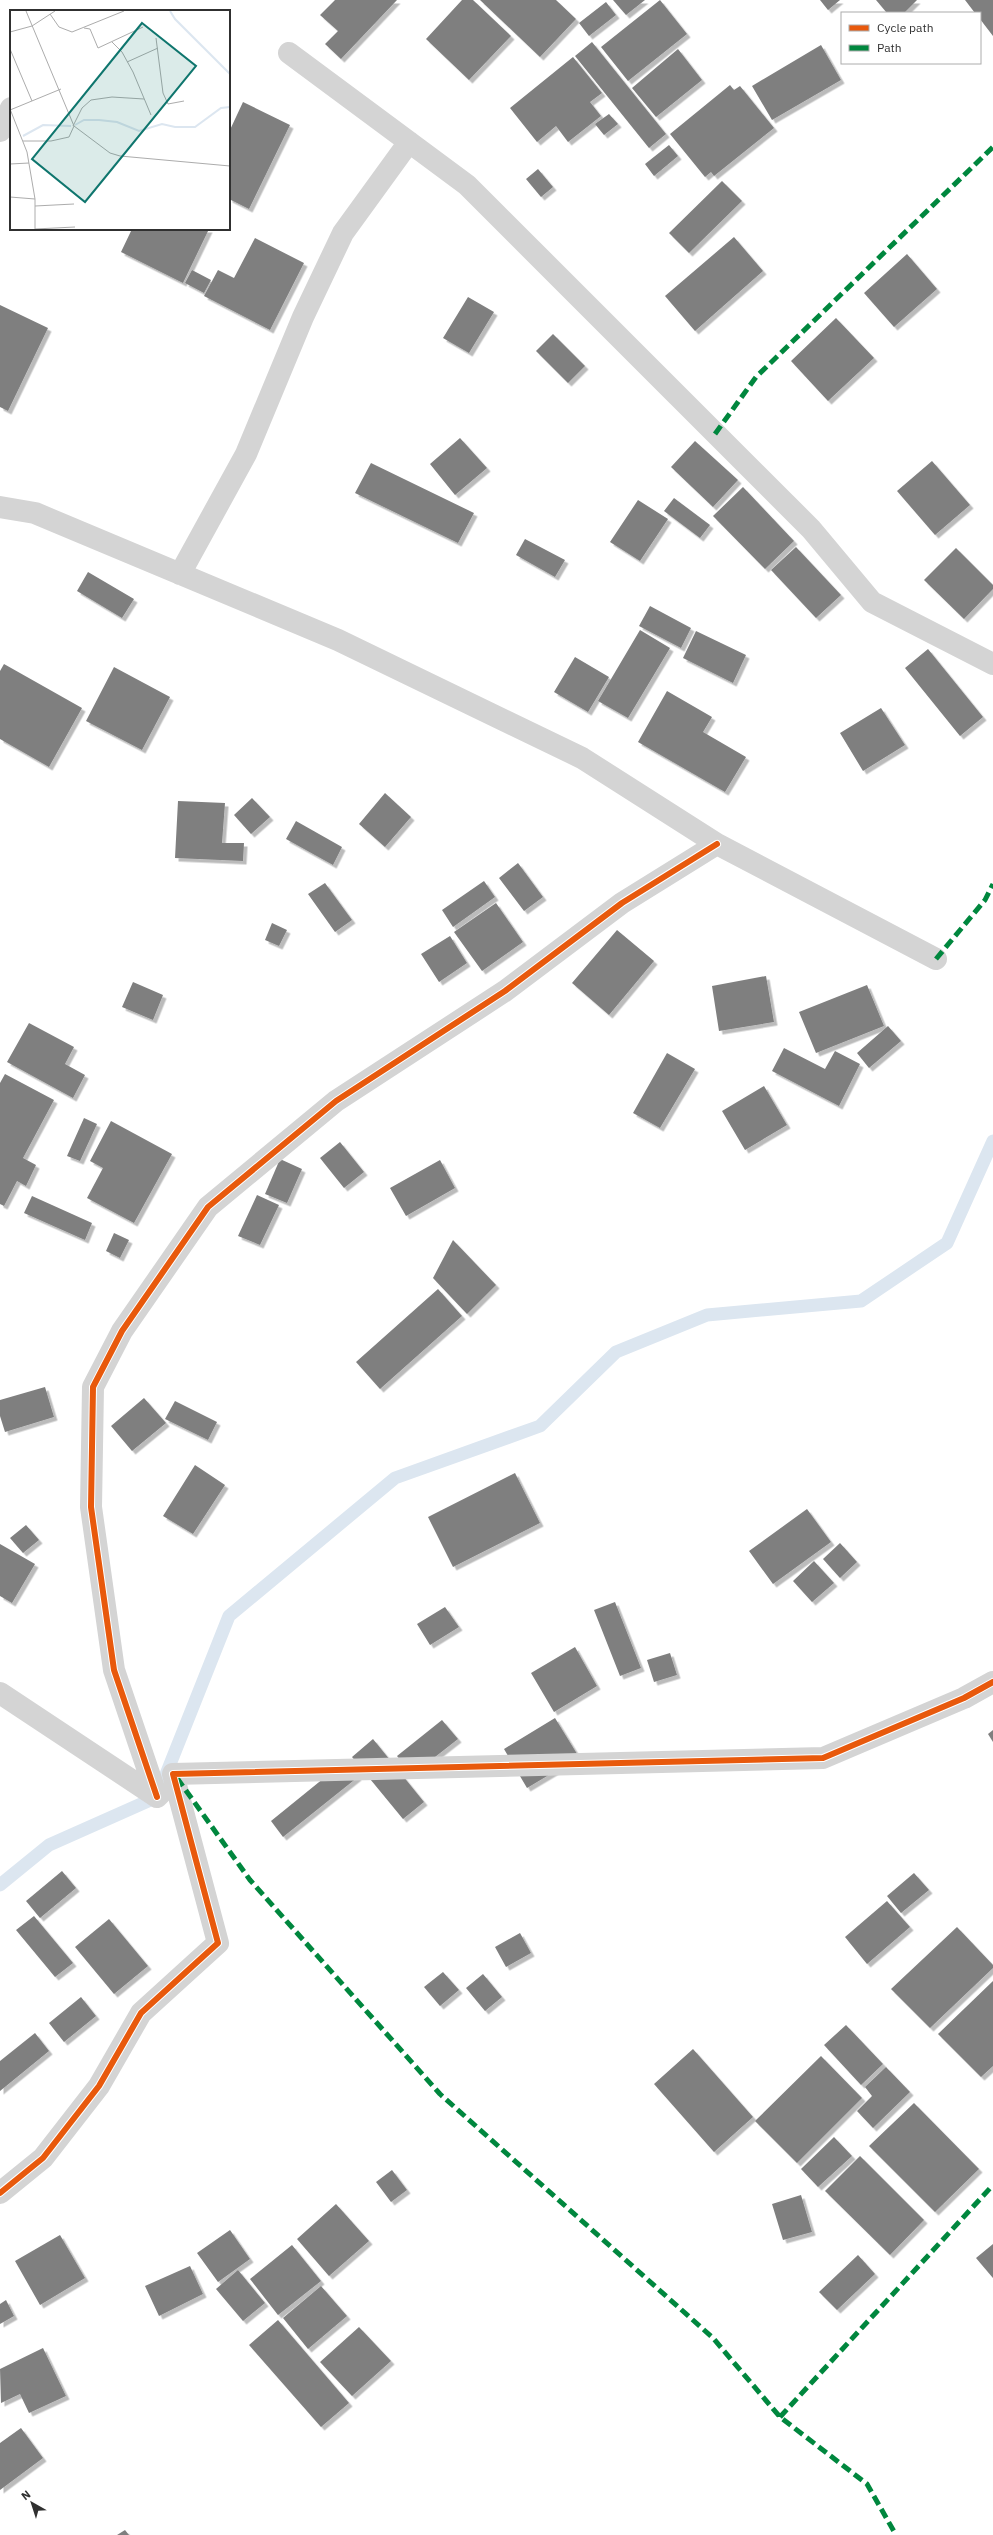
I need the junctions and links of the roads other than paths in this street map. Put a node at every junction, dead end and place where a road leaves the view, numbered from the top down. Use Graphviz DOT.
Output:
graph roads {
  1 [pos="289,53"];
  2 [pos="10,110"];
  3 [pos="0,131"];
  4 [pos="409,142"];
  5 [pos="0,507"];
  6 [pos="180,574"];
  7 [pos="993,664"];
  8 [pos="717,844"];
  9 [pos="936,958"];
  10 [pos="993,1682"];
  11 [pos="0,1693"];
  12 [pos="173,1774"];
  13 [pos="157,1797"];
  14 [pos="0,2193"];
  1 -- 4 [label="street"];
  2 -- 3 [label="street"];
  4 -- 6 [label="street"];
  4 -- 7 [label="street"];
  5 -- 6 [label="street"];
  6 -- 8 [label="street"];
  8 -- 9 [label="street"];
  8 -- 13 [label="street"];
  10 -- 12 [label="street"];
  11 -- 13 [label="street"];
  12 -- 13 [label="street"];
  12 -- 14 [label="street"];
}
